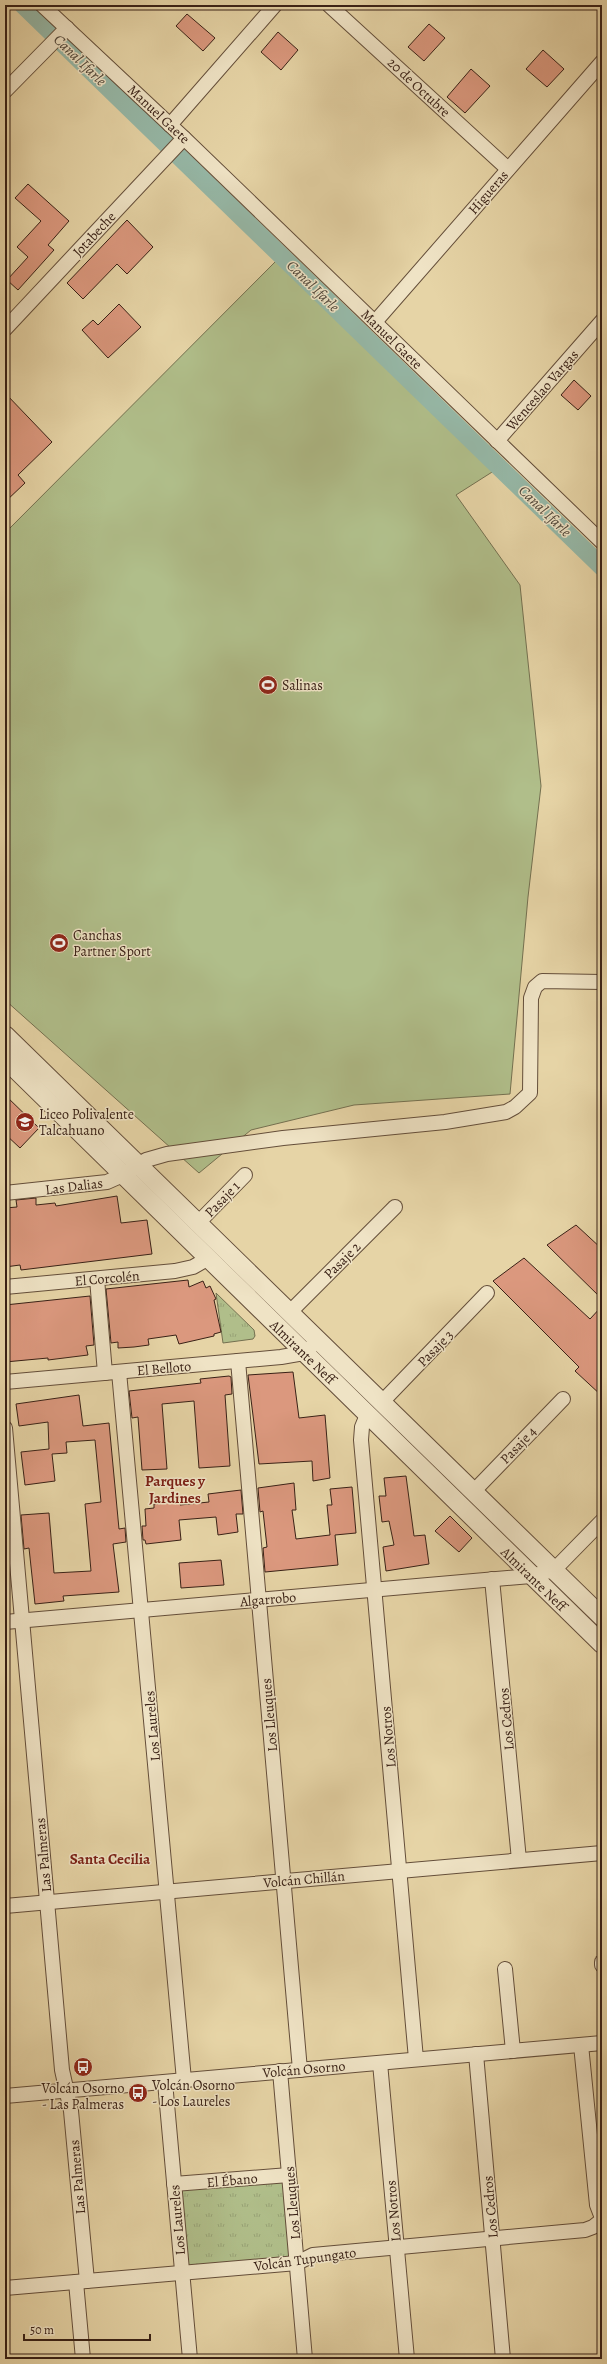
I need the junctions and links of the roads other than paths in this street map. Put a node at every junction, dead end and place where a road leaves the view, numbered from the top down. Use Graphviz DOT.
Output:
graph roads {
  1 [pos="42,5"];
  2 [pos="274,5"];
  3 [pos="329,5"];
  4 [pos="63,31"];
  5 [pos="602,62"];
  6 [pos="5,91"];
  7 [pos="170,125"];
  8 [pos="181,140"];
  9 [pos="508,169"];
  10 [pos="602,321"];
  11 [pos="375,322"];
  12 [pos="5,329"];
  13 [pos="497,441"];
  14 [pos="602,542"];
  15 [pos="602,982"];
  16 [pos="5,1035"];
  17 [pos="5,1059"];
  18 [pos="132,1170"];
  19 [pos="245,1174"];
  20 [pos="5,1193"];
  21 [pos="395,1207"];
  22 [pos="198,1223"];
  23 [pos="207,1259"];
  24 [pos="97,1278"];
  25 [pos="5,1287"];
  26 [pos="488,1293"];
  27 [pos="290,1312"];
  28 [pos="318,1340"];
  29 [pos="304,1353"];
  30 [pos="238,1361"];
  31 [pos="112,1373"];
  32 [pos="5,1382"];
  33 [pos="563,1399"];
  34 [pos="382,1402"];
  35 [pos="367,1415"];
  36 [pos="5,1428"];
  37 [pos="474,1491"];
  38 [pos="602,1522"];
  39 [pos="554,1570"];
  40 [pos="531,1576"];
  41 [pos="492,1579"];
  42 [pos="375,1589"];
  43 [pos="258,1600"];
  44 [pos="141,1610"];
  45 [pos="602,1616"];
  46 [pos="22,1621"];
  47 [pos="5,1622"];
  48 [pos="602,1644"];
  49 [pos="602,1853"];
  50 [pos="519,1860"];
  51 [pos="400,1871"];
  52 [pos="284,1881"];
  53 [pos="167,1891"];
  54 [pos="47,1902"];
  55 [pos="5,1906"];
  56 [pos="602,1962"];
  57 [pos="602,1965"];
  58 [pos="505,1969"];
  59 [pos="602,2043"];
  60 [pos="581,2045"];
  61 [pos="513,2051"];
  62 [pos="476,2054"];
  63 [pos="416,2059"];
  64 [pos="380,2063"];
  65 [pos="300,2070"];
  66 [pos="280,2072"];
  67 [pos="184,2080"];
  68 [pos="165,2082"];
  69 [pos="67,2090"];
  70 [pos="5,2096"];
  71 [pos="597,2149"];
  72 [pos="289,2175"];
  73 [pos="174,2184"];
  74 [pos="602,2219"];
  75 [pos="492,2239"];
  76 [pos="397,2247"];
  77 [pos="297,2263"];
  78 [pos="182,2273"];
  79 [pos="81,2281"];
  80 [pos="5,2288"];
  81 [pos="83,2359"];
  82 [pos="190,2359"];
  83 [pos="306,2359"];
  84 [pos="407,2359"];
  85 [pos="503,2359"];
  1 -- 4 [label="street, Manuel Gaete"];
  2 -- 7 [label="street"];
  3 -- 9 [label="street, 20 de Octubre"];
  4 -- 6 [label="street"];
  4 -- 7 [label="street, Manuel Gaete"];
  5 -- 9 [label="street, Higueras"];
  7 -- 8 [label="street, Manuel Gaete"];
  8 -- 11 [label="street, Manuel Gaete"];
  8 -- 12 [label="street, Jotabeche"];
  9 -- 11 [label="street, Higueras"];
  10 -- 13 [label="street, Wenceslao Vargas"];
  11 -- 13 [label="street, Manuel Gaete"];
  13 -- 14 [label="street, Manuel Gaete"];
  15 -- 18 [label="street, Las Dalias"];
  16 -- 18 [label="street, Almirante Neff"];
  17 -- 18 [label="street, Almirante Neff"];
  18 -- 20 [label="street, Las Dalias"];
  18 -- 22 [label="street, Almirante Neff"];
  18 -- 23 [label="street, Almirante Neff"];
  19 -- 22 [label="street, Pasaje 1"];
  21 -- 27 [label="street, Pasaje 2"];
  22 -- 27 [label="street, Almirante Neff"];
  23 -- 24 [label="street, El Corcolén"];
  23 -- 29 [label="street, Almirante Neff"];
  24 -- 25 [label="street, El Corcolén"];
  24 -- 31 [label="street, Los Laureles"];
  26 -- 34 [label="street, Pasaje 3"];
  27 -- 28 [label="street, Almirante Neff"];
  28 -- 29 [label="street"];
  28 -- 34 [label="street, Almirante Neff"];
  29 -- 30 [label="street, El Belloto"];
  29 -- 35 [label="street, Almirante Neff"];
  30 -- 31 [label="street, El Belloto"];
  30 -- 43 [label="street, Los Lleuques"];
  31 -- 32 [label="street, El Belloto"];
  31 -- 44 [label="street, Los Laureles"];
  33 -- 37 [label="street, Pasaje 4"];
  34 -- 37 [label="street, Almirante Neff"];
  35 -- 40 [label="street, Almirante Neff"];
  35 -- 42 [label="street, Los Notros"];
  36 -- 46 [label="street, Las Palmeras"];
  37 -- 39 [label="street, Almirante Neff"];
  38 -- 39 [label="street"];
  39 -- 40 [label="street, Algarrobo"];
  39 -- 45 [label="street, Almirante Neff"];
  40 -- 41 [label="street, Algarrobo"];
  40 -- 48 [label="street, Almirante Neff"];
  41 -- 42 [label="street, Algarrobo"];
  41 -- 50 [label="street, Los Cedros"];
  42 -- 43 [label="street, Algarrobo"];
  42 -- 51 [label="street, Los Notros"];
  43 -- 44 [label="street, Algarrobo"];
  43 -- 52 [label="street, Los Lleuques"];
  44 -- 46 [label="street, Algarrobo"];
  44 -- 53 [label="street, Los Laureles"];
  46 -- 47 [label="street, Algarrobo"];
  46 -- 54 [label="street, Las Palmeras"];
  49 -- 50 [label="street, Volcán Chillán"];
  50 -- 51 [label="street, Volcán Chillán"];
  51 -- 52 [label="street, Volcán Chillán"];
  51 -- 63 [label="street, Los Notros"];
  52 -- 53 [label="street, Volcán Chillán"];
  52 -- 65 [label="street, Los Lleuques"];
  53 -- 54 [label="street, Volcán Chillán"];
  53 -- 67 [label="street, Los Laureles"];
  54 -- 55 [label="street, Volcán Chillán"];
  54 -- 69 [label="street, Las Palmeras"];
  56 -- 57 [label="street"];
  58 -- 61 [label="street"];
  59 -- 60 [label="street, Volcán Osorno"];
  60 -- 61 [label="street, Volcán Osorno"];
  60 -- 71 [label="street"];
  61 -- 62 [label="street, Volcán Osorno"];
  62 -- 63 [label="street, Volcán Osorno"];
  62 -- 75 [label="street, Los Cedros"];
  63 -- 64 [label="street, Volcán Osorno"];
  64 -- 65 [label="street, Volcán Osorno"];
  64 -- 76 [label="street, Los Notros"];
  65 -- 66 [label="street, Volcán Osorno"];
  66 -- 67 [label="street, Volcán Osorno"];
  66 -- 72 [label="street, Los Lleuques"];
  67 -- 68 [label="street, Volcán Osorno"];
  68 -- 69 [label="street, Volcán Osorno"];
  68 -- 73 [label="street, Los Laureles"];
  69 -- 70 [label="street, Volcán Osorno"];
  69 -- 79 [label="street, Las Palmeras"];
  71 -- 74 [label="street"];
  72 -- 73 [label="street, El Ébano"];
  72 -- 77 [label="street, Los Lleuques"];
  73 -- 78 [label="street, Los Laureles"];
  74 -- 75 [label="street, Volcán Tupungato"];
  75 -- 76 [label="street, Volcán Tupungato"];
  75 -- 85 [label="street, Los Cedros"];
  76 -- 77 [label="street, Volcán Tupungato"];
  76 -- 84 [label="street, Los Notros"];
  77 -- 78 [label="street, Volcán Tupungato"];
  77 -- 83 [label="street, Los Lleuques"];
  78 -- 79 [label="street, Volcán Tupungato"];
  78 -- 82 [label="street, Los Laureles"];
  79 -- 80 [label="street, Volcán Tupungato"];
  79 -- 81 [label="street, Las Palmeras"];
}
